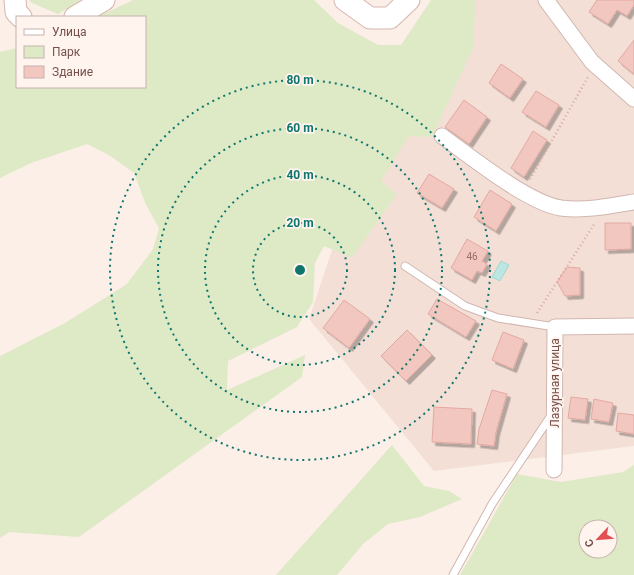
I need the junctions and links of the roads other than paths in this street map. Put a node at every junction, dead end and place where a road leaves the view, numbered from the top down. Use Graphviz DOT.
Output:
graph roads {
  1 [pos="15,0"];
  2 [pos="104,0"];
  3 [pos="345,0"];
  4 [pos="409,0"];
  5 [pos="546,0"];
  6 [pos="20,16"];
  7 [pos="77,16"];
  8 [pos="634,99"];
  9 [pos="442,136"];
  10 [pos="634,202"];
  11 [pos="405,266"];
  12 [pos="634,326"];
  13 [pos="555,327"];
  14 [pos="555,409"];
  15 [pos="554,470"];
  16 [pos="453,575"];
  1 -- 6 [label="main road"];
  2 -- 7 [label="main road"];
  3 -- 4 [label="main road"];
  5 -- 8 [label="street"];
  9 -- 10 [label="street"];
  11 -- 13 [label="lane"];
  12 -- 13 [label="street, Лазурная улица"];
  13 -- 14 [label="street, Лазурная улица"];
  14 -- 15 [label="street, Лазурная улица"];
  14 -- 16 [label="lane"];
}
